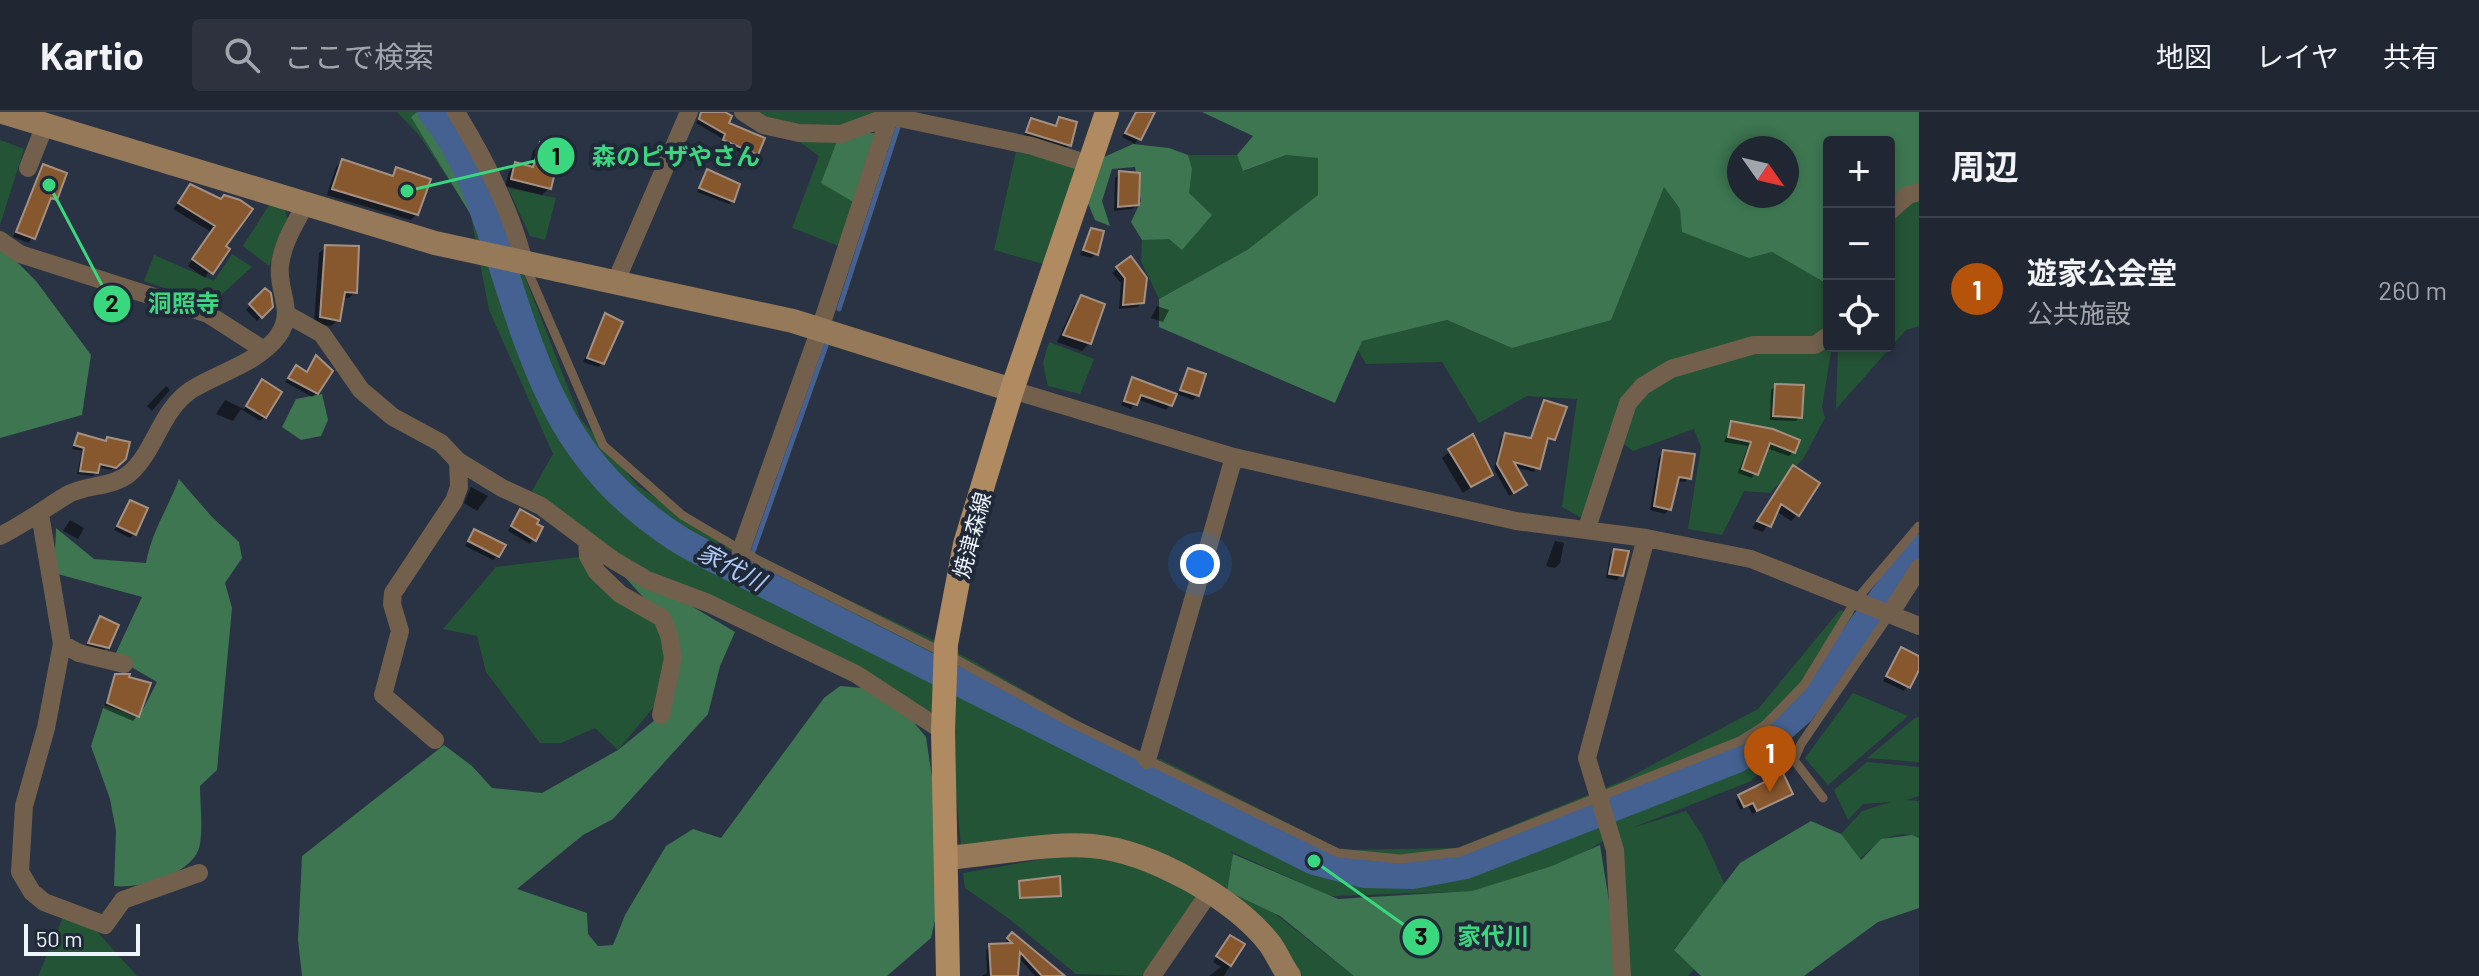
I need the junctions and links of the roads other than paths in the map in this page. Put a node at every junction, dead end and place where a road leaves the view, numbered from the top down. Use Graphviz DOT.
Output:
graph roads {
  1 [pos="3,112"];
  2 [pos="456,112"];
  3 [pos="689,112"];
  4 [pos="743,112"];
  5 [pos="1107,112"];
  6 [pos="898,116"];
  7 [pos="41,120"];
  8 [pos="1089,164"];
  9 [pos="28,168"];
  10 [pos="1919,192"];
  11 [pos="305,205"];
  12 [pos="1893,208"];
  13 [pos="0,240"];
  14 [pos="517,260"];
  15 [pos="616,281"];
  16 [pos="288,315"];
  17 [pos="820,329"];
  18 [pos="1823,339"];
  19 [pos="264,350"];
  20 [pos="1012,390"];
  21 [pos="1234,457"];
  22 [pos="458,461"];
  23 [pos="40,514"];
  24 [pos="1919,526"];
  25 [pos="1587,528"];
  26 [pos="0,536"];
  27 [pos="1646,538"];
  28 [pos="587,541"];
  29 [pos="749,555"];
  30 [pos="1919,568"];
  31 [pos="1861,602"];
  32 [pos="1890,614"];
  33 [pos="1919,626"];
  34 [pos="62,644"];
  35 [pos="946,649"];
  36 [pos="124,664"];
  37 [pos="661,715"];
  38 [pos="943,731"];
  39 [pos="435,740"];
  40 [pos="1147,760"];
  41 [pos="1823,798"];
  42 [pos="1599,800"];
  43 [pos="946,858"];
  44 [pos="199,873"];
  45 [pos="1209,893"];
  46 [pos="948,976"];
  47 [pos="1152,976"];
  48 [pos="1289,976"];
  49 [pos="1622,976"];
  1 -- 7 [label="street"];
  2 -- 14 [label="street"];
  3 -- 15 [label="street"];
  4 -- 6 [label="street"];
  5 -- 8 [label="main road, 焼津森線"];
  6 -- 8 [label="street"];
  6 -- 17 [label="street"];
  7 -- 9 [label="street"];
  7 -- 11 [label="street"];
  8 -- 20 [label="main road, 焼津森線"];
  10 -- 12 [label="street"];
  11 -- 14 [label="street"];
  11 -- 16 [label="street"];
  13 -- 19 [label="street"];
  14 -- 15 [label="street"];
  14 -- 29 [label="lane"];
  15 -- 17 [label="street"];
  16 -- 19 [label="street"];
  16 -- 22 [label="street"];
  17 -- 20 [label="street"];
  17 -- 29 [label="street"];
  18 -- 25 [label="street"];
  19 -- 23 [label="street"];
  20 -- 21 [label="street"];
  20 -- 35 [label="main road, 焼津森線"];
  21 -- 25 [label="street"];
  21 -- 40 [label="street"];
  22 -- 28 [label="street"];
  22 -- 39 [label="street"];
  23 -- 26 [label="street"];
  23 -- 34 [label="street"];
  24 -- 31 [label="lane"];
  25 -- 27 [label="street"];
  27 -- 31 [label="street"];
  27 -- 42 [label="street"];
  28 -- 37 [label="street"];
  28 -- 38 [label="street"];
  29 -- 35 [label="lane"];
  30 -- 32 [label="street"];
  31 -- 32 [label="street"];
  31 -- 42 [label="lane"];
  32 -- 33 [label="street"];
  32 -- 41 [label="lane"];
  34 -- 36 [label="street"];
  34 -- 44 [label="street"];
  35 -- 38 [label="main road, 焼津森線"];
  35 -- 40 [label="lane"];
  38 -- 43 [label="main road, 焼津森線"];
  40 -- 42 [label="lane"];
  42 -- 49 [label="street"];
  43 -- 45 [label="street"];
  43 -- 46 [label="main road, 焼津森線"];
  45 -- 47 [label="street"];
  45 -- 48 [label="street"];
}
